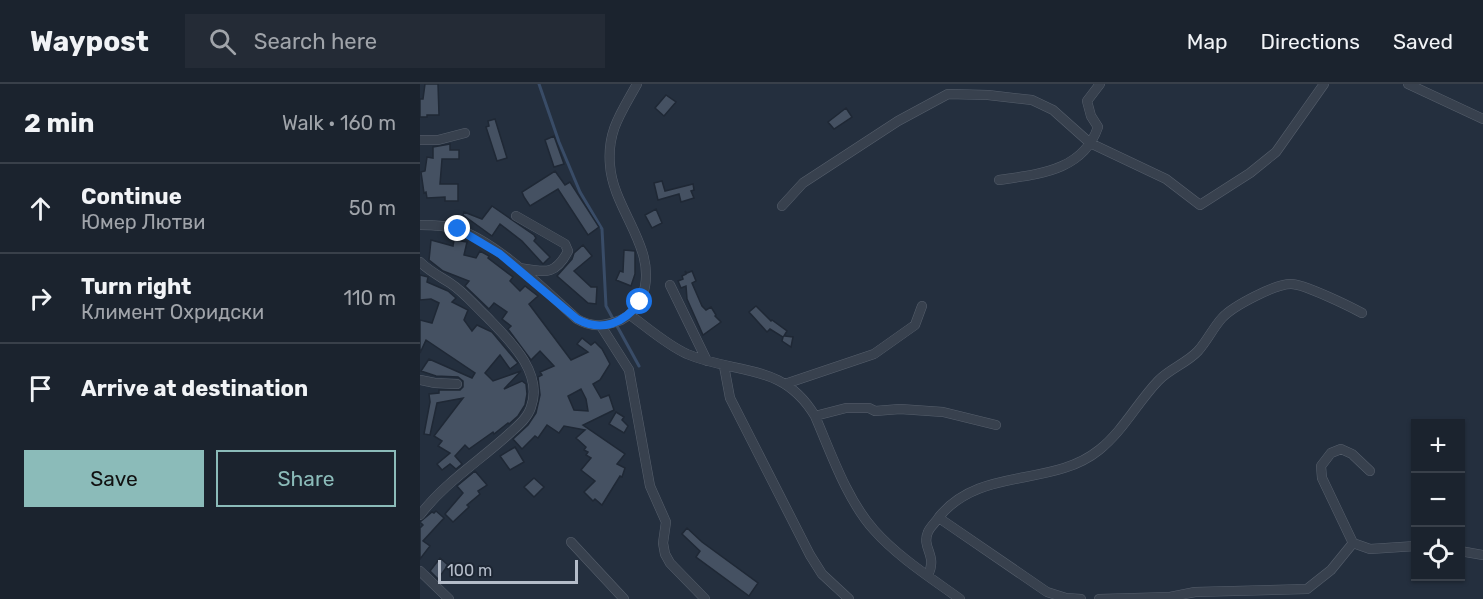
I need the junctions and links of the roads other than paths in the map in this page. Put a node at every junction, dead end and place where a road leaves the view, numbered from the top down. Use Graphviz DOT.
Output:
graph roads {
  1 [pos="638,84"];
  2 [pos="1100,84"];
  3 [pos="1324,84"];
  4 [pos="1408,84"];
  5 [pos="1483,119"];
  6 [pos="465,133"];
  7 [pos="420,140"];
  8 [pos="1090,143"];
  9 [pos="999,180"];
  10 [pos="782,206"];
  11 [pos="516,216"];
  12 [pos="420,225"];
  13 [pos="420,262"];
  14 [pos="518,268"];
  15 [pos="670,285"];
  16 [pos="922,306"];
  17 [pos="1362,313"];
  18 [pos="630,315"];
  19 [pos="605,325"];
  20 [pos="707,361"];
  21 [pos="724,366"];
  22 [pos="420,380"];
  23 [pos="457,384"];
  24 [pos="785,384"];
  25 [pos="815,416"];
  26 [pos="996,425"];
  27 [pos="1370,471"];
  28 [pos="420,515"];
  29 [pos="939,518"];
  30 [pos="571,542"];
  31 [pos="1353,543"];
  32 [pos="1411,546"];
  33 [pos="1465,552"];
  34 [pos="1483,555"];
  35 [pos="420,571"];
  36 [pos="928,575"];
  37 [pos="449,599"];
  38 [pos="624,599"];
  39 [pos="705,599"];
  40 [pos="849,599"];
  41 [pos="960,599"];
  42 [pos="1081,599"];
  43 [pos="1099,599"];
  1 -- 18 [label="street"];
  2 -- 8 [label="street"];
  3 -- 8 [label="street"];
  4 -- 5 [label="street"];
  6 -- 7 [label="street"];
  8 -- 9 [label="street"];
  8 -- 10 [label="street"];
  11 -- 14 [label="street"];
  12 -- 14 [label="street"];
  13 -- 28 [label="street"];
  14 -- 19 [label="street"];
  15 -- 20 [label="street"];
  16 -- 24 [label="street"];
  17 -- 29 [label="street"];
  18 -- 19 [label="street"];
  18 -- 20 [label="street"];
  19 -- 39 [label="street"];
  20 -- 21 [label="street"];
  21 -- 24 [label="street"];
  21 -- 40 [label="street"];
  22 -- 23 [label="street"];
  24 -- 25 [label="street"];
  25 -- 26 [label="street"];
  25 -- 36 [label="street"];
  27 -- 31 [label="street"];
  29 -- 36 [label="street"];
  29 -- 42 [label="street"];
  30 -- 38 [label="street"];
  31 -- 32 [label="street"];
  31 -- 43 [label="street"];
  33 -- 34 [label="street"];
  35 -- 37 [label="street"];
  36 -- 41 [label="street"];
}
